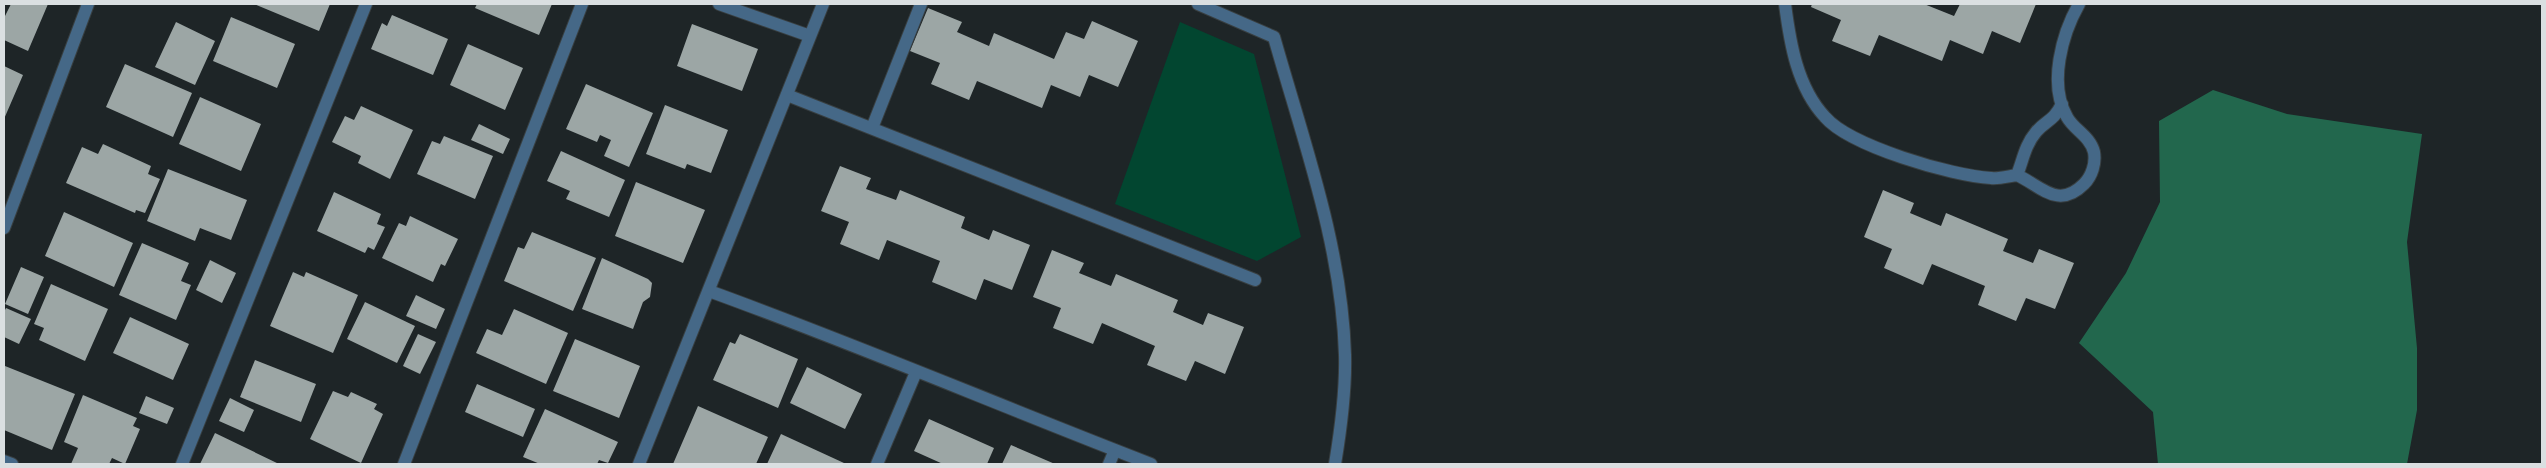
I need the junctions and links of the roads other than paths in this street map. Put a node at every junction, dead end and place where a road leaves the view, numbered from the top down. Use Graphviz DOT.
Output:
graph roads {
  1 [pos="88,4"];
  2 [pos="366,4"];
  3 [pos="582,4"];
  4 [pos="720,4"];
  5 [pos="823,4"];
  6 [pos="922,4"];
  7 [pos="1198,4"];
  8 [pos="1785,4"];
  9 [pos="2079,4"];
  10 [pos="810,36"];
  11 [pos="787,95"];
  12 [pos="2062,104"];
  13 [pos="872,128"];
  14 [pos="2017,175"];
  15 [pos="4,228"];
  16 [pos="1255,280"];
  17 [pos="709,291"];
  18 [pos="916,372"];
  19 [pos="1114,450"];
  20 [pos="4,461"];
  21 [pos="12,464"];
  22 [pos="182,464"];
  23 [pos="404,464"];
  24 [pos="640,464"];
  25 [pos="877,464"];
  26 [pos="1109,464"];
  27 [pos="1151,464"];
  28 [pos="1335,464"];
  1 -- 15 [label="street"];
  2 -- 22 [label="street"];
  3 -- 23 [label="street"];
  4 -- 10 [label="street"];
  5 -- 10 [label="street"];
  6 -- 13 [label="street"];
  7 -- 28 [label="street"];
  8 -- 14 [label="street"];
  9 -- 12 [label="street"];
  10 -- 11 [label="street"];
  11 -- 13 [label="street"];
  11 -- 17 [label="street"];
  12 -- 14 [label="street"];
  12 -- 14 [label="street"];
  13 -- 16 [label="street"];
  17 -- 18 [label="street"];
  17 -- 24 [label="street"];
  18 -- 19 [label="street"];
  18 -- 25 [label="street"];
  19 -- 26 [label="street"];
  19 -- 27 [label="street"];
  20 -- 21 [label="street"];
}
